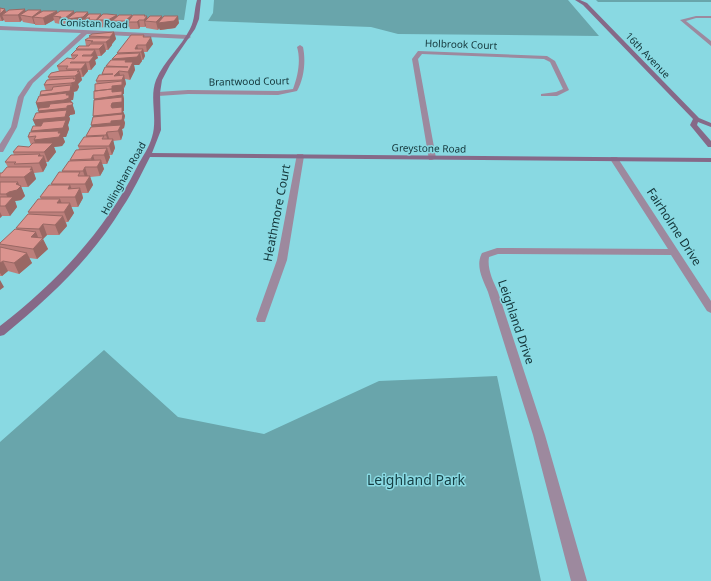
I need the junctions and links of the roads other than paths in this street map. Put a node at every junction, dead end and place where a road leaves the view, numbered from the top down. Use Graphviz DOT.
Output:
graph roads {
  1 [pos="198,0"];
  2 [pos="577,0"];
  3 [pos="585,2"];
  4 [pos="711,17"];
  5 [pos="0,28"];
  6 [pos="86,32"];
  7 [pos="188,37"];
  8 [pos="711,44"];
  9 [pos="300,47"];
  10 [pos="158,94"];
  11 [pos="543,95"];
  12 [pos="696,119"];
  13 [pos="711,125"];
  14 [pos="711,145"];
  15 [pos="0,150"];
  16 [pos="147,155"];
  17 [pos="300,156"];
  18 [pos="432,158"];
  19 [pos="614,159"];
  20 [pos="711,160"];
  21 [pos="675,252"];
  22 [pos="711,309"];
  23 [pos="261,319"];
  24 [pos="0,332"];
  25 [pos="578,581"];
  1 -- 7 [label="street, Hollingham Road"];
  2 -- 3 [label="street, 16th Avenue"];
  3 -- 12 [label="street, 16th Avenue"];
  4 -- 8 [label="street"];
  5 -- 6 [label="street, Conistan Road"];
  6 -- 7 [label="street, Conistan Road"];
  6 -- 15 [label="street"];
  7 -- 10 [label="street, Hollingham Road"];
  9 -- 10 [label="street, Brantwood Court"];
  10 -- 16 [label="street, Hollingham Road"];
  11 -- 18 [label="street, Holbrook Court"];
  12 -- 13 [label="street, 16th Avenue"];
  12 -- 14 [label="street, 16th Avenue"];
  16 -- 17 [label="street, Greystone Road"];
  16 -- 24 [label="street, Hollingham Road"];
  17 -- 18 [label="street, Greystone Road"];
  17 -- 23 [label="street, Heathmore Court"];
  18 -- 19 [label="street, Greystone Road"];
  19 -- 20 [label="street, Greystone Road"];
  19 -- 21 [label="street, Fairholme Drive"];
  21 -- 22 [label="street, Fairholme Drive"];
  21 -- 25 [label="street, Leighland Drive"];
}
